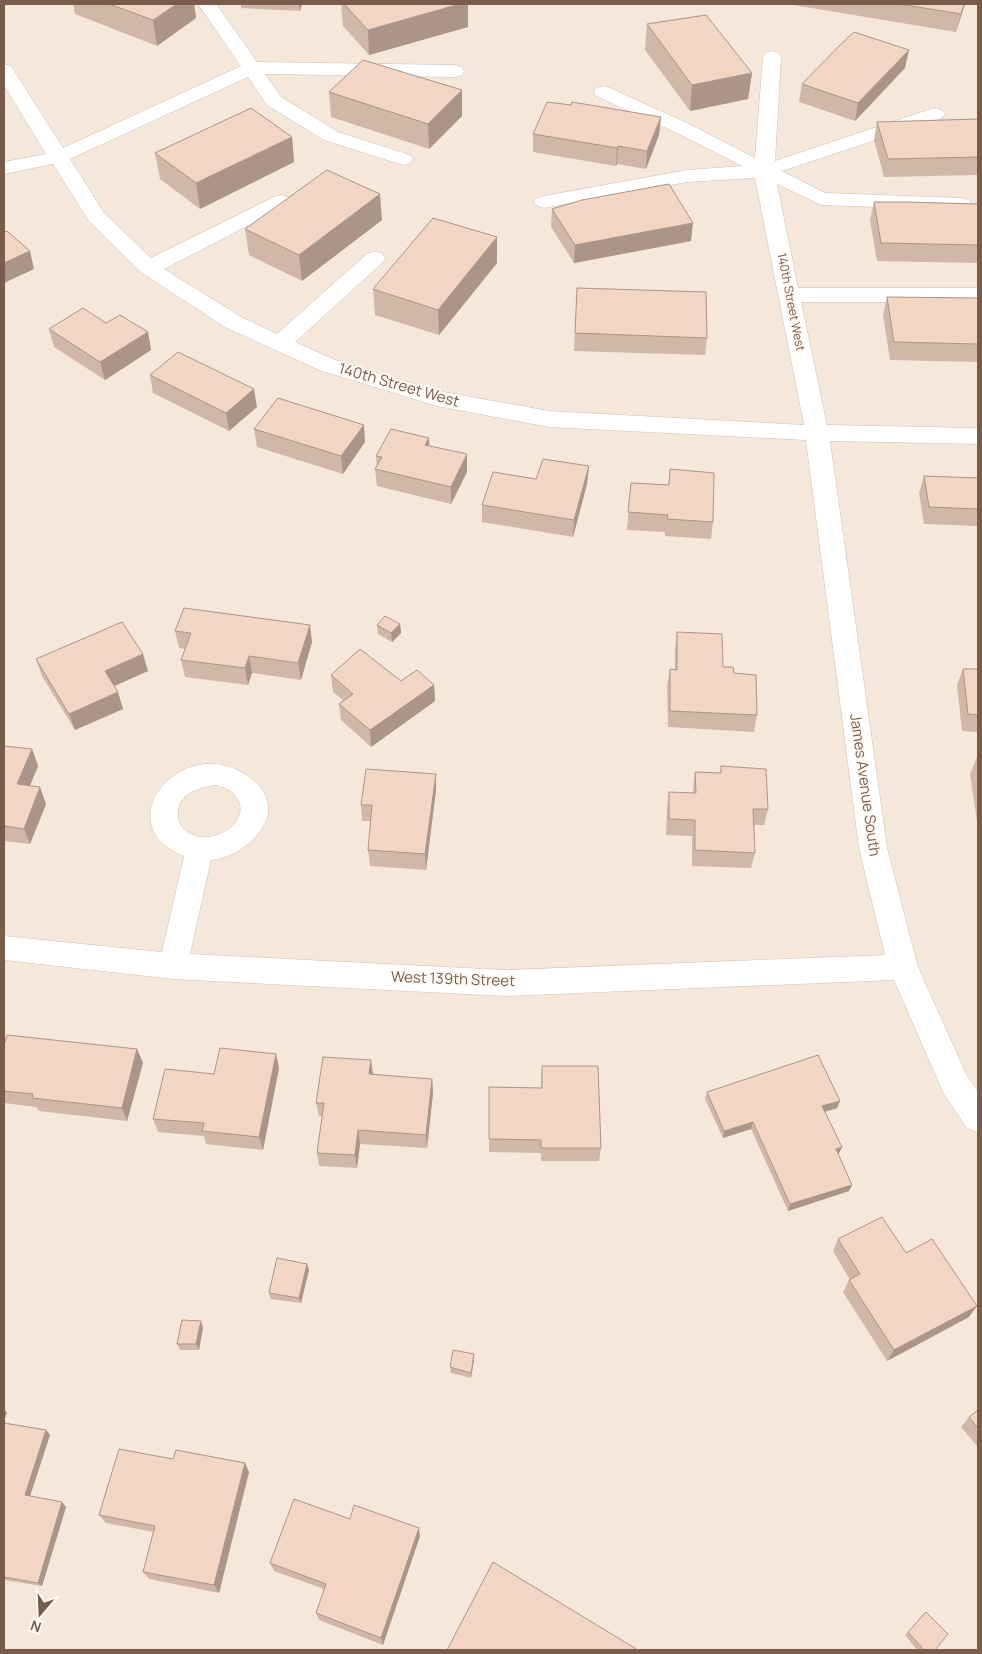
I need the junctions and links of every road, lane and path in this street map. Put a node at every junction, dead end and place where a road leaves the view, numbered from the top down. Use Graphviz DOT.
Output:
graph roads {
  1 [pos="207,4"];
  2 [pos="772,57"];
  3 [pos="252,68"];
  4 [pos="4,70"];
  5 [pos="455,71"];
  6 [pos="603,92"];
  7 [pos="935,114"];
  8 [pos="59,157"];
  9 [pos="403,160"];
  10 [pos="4,168"];
  11 [pos="764,171"];
  12 [pos="281,201"];
  13 [pos="544,202"];
  14 [pos="966,204"];
  15 [pos="376,258"];
  16 [pos="149,268"];
  17 [pos="978,294"];
  18 [pos="789,295"];
  19 [pos="280,343"];
  20 [pos="818,433"];
  21 [pos="978,436"];
  22 [pos="200,849"];
  23 [pos="4,948"];
  24 [pos="173,966"];
  25 [pos="903,967"];
  26 [pos="978,1118"];
  1 -- 3 [label="street"];
  2 -- 11 [label="street, 140th Street West"];
  3 -- 5 [label="street"];
  3 -- 8 [label="street"];
  3 -- 9 [label="street"];
  4 -- 8 [label="street, 140th Street West"];
  6 -- 11 [label="street"];
  7 -- 11 [label="street"];
  8 -- 10 [label="street"];
  8 -- 16 [label="street, 140th Street West"];
  11 -- 13 [label="street"];
  11 -- 14 [label="street"];
  11 -- 18 [label="street, 140th Street West"];
  12 -- 16 [label="street"];
  15 -- 19 [label="street"];
  16 -- 19 [label="street, 140th Street West"];
  17 -- 18 [label="street"];
  18 -- 20 [label="street, 140th Street West"];
  19 -- 20 [label="street, 140th Street West"];
  20 -- 21 [label="street, 140th Street West"];
  20 -- 25 [label="street, James Avenue South"];
  22 -- 24 [label="street"];
  23 -- 24 [label="street, West 139th Street"];
  24 -- 25 [label="street, West 139th Street"];
  25 -- 26 [label="street, James Avenue South"];
}
